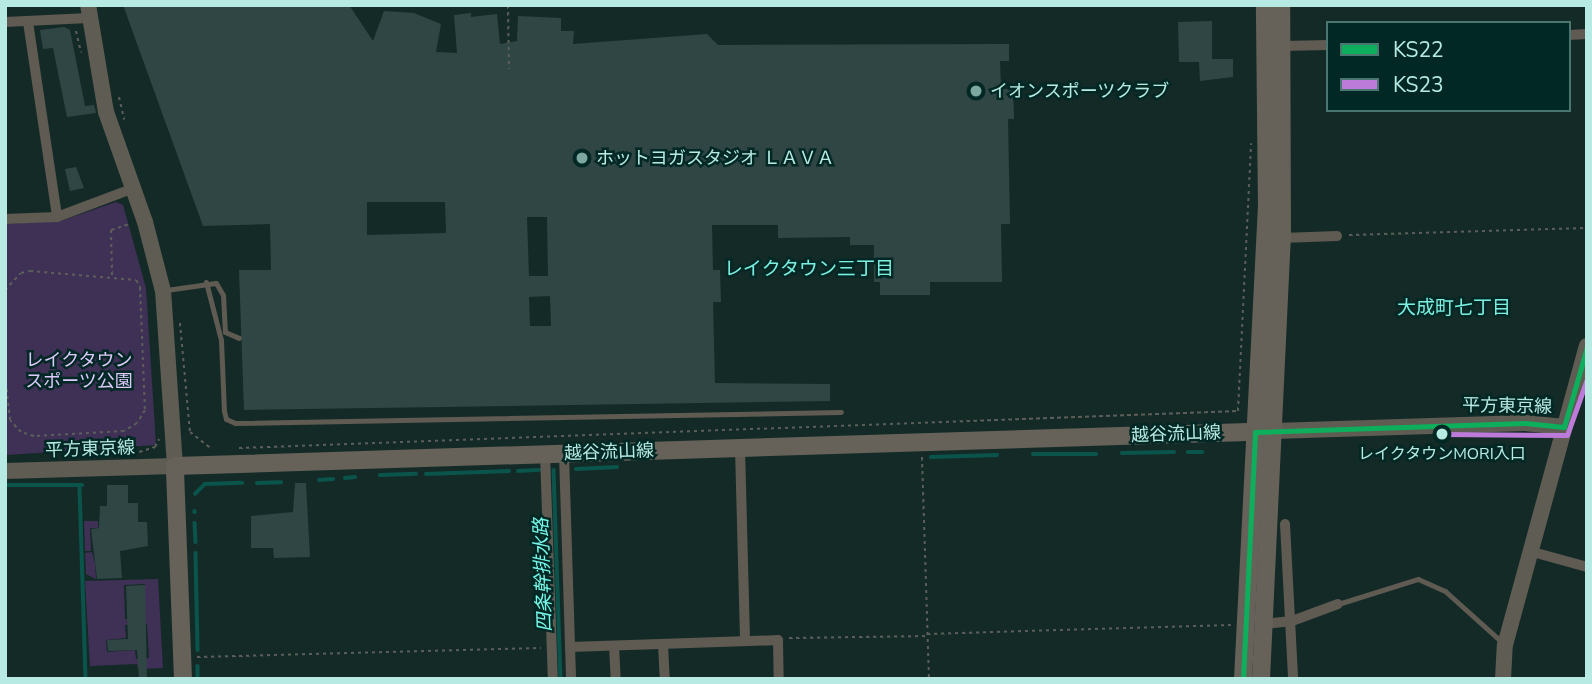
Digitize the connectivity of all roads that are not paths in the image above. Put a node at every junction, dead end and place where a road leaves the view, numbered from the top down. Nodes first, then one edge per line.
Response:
1 (1265, 5) edge
2 (1281, 5) edge
3 (83, 14) edge
4 (5, 22) edge
5 (29, 22) junction
6 (1326, 45) edge
7 (1282, 46) junction
8 (134, 188) junction
9 (57, 217) junction
10 (5, 219) edge
11 (1337, 236) road end
12 (1282, 238) junction
13 (206, 282) junction
14 (163, 291) junction
15 (239, 338) dead end
16 (1587, 346) edge
17 (841, 412) dead end
18 (1564, 427) junction
19 (1274, 431) junction
20 (1255, 432) junction
21 (740, 448) junction
22 (545, 454) junction
23 (564, 454) junction
24 (175, 466) junction
25 (5, 471) edge
26 (1285, 524) dead end
27 (1529, 551) junction
28 (1587, 567) edge
29 (1338, 604) joint
30 (1292, 621) junction
31 (1255, 624) junction
32 (745, 640) junction
33 (663, 645) junction
34 (614, 646) junction
35 (1505, 646) junction
36 (570, 647) junction
37 (183, 679) edge
38 (553, 679) edge
39 (571, 679) edge
40 (616, 679) edge
41 (665, 679) edge
42 (779, 679) edge
43 (1243, 679) edge
44 (1261, 679) edge
45 (1293, 679) edge
46 (1503, 679) edge

1 - 20 main road
2 - 7 main road
3 - 5 street
3 - 8 main road
4 - 5 street
5 - 9 street
6 - 7 street
7 - 12 main road
8 - 9 street
8 - 14 main road
9 - 10 street
11 - 12 street
12 - 19 main road
13 - 14 lane
13 - 15 lane
13 - 17 lane
14 - 24 main road
16 - 18 main road
18 - 19 main road, 平方東京線
18 - 27 main road, 平方東京線
19 - 20 main road, 越谷流山線
19 - 31 main road
20 - 21 main road, 越谷流山線
20 - 31 main road
21 - 23 main road, 越谷流山線
21 - 32 street
22 - 23 main road, 越谷流山線
22 - 24 main road, 越谷流山線
22 - 38 street
23 - 36 street
24 - 25 main road, 平方東京線
24 - 37 main road
26 - 30 street
27 - 28 street
27 - 35 main road, 平方東京線
29 - 30 street
29 - 35 lane
30 - 31 street
30 - 45 street
31 - 43 main road
31 - 44 main road
32 - 33 street
32 - 42 street
33 - 34 street
33 - 41 street
34 - 36 street
34 - 40 street
35 - 46 main road, 平方東京線
36 - 39 street

